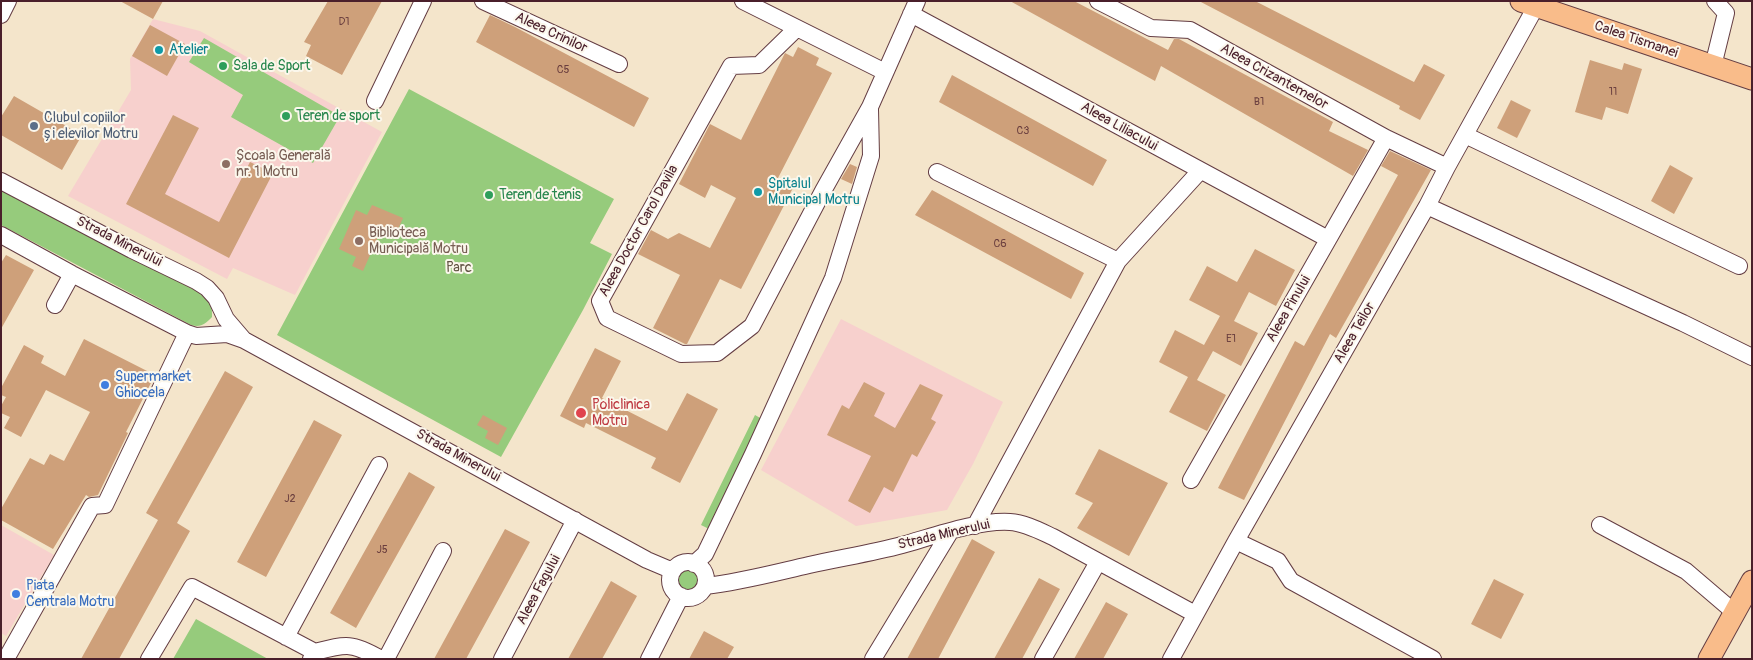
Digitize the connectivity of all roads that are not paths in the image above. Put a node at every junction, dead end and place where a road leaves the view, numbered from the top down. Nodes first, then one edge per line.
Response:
1 (8, 1) edge
2 (423, 1) edge
3 (483, 1) edge
4 (744, 1) edge
5 (1098, 1) edge
6 (1715, 1) edge
7 (1532, 3) edge
8 (914, 8) edge
9 (1, 15) edge
10 (797, 28) junction
11 (619, 64) dead end
12 (1712, 66) junction
13 (885, 72) junction
14 (1752, 80) edge
15 (376, 101) dead end
16 (870, 107) junction
17 (1465, 135) junction
18 (1386, 138) junction
19 (1447, 167) junction
20 (1200, 171) junction
21 (937, 172) dead end
22 (1, 181) edge
23 (1427, 206) junction
24 (1, 235) edge
25 (1328, 240) junction
26 (1118, 261) junction
27 (1739, 266) dead end
28 (72, 274) junction
29 (55, 304) dead end
30 (187, 333) junction
31 (244, 340) junction
32 (1752, 357) edge
33 (379, 465) dead end
34 (1191, 480) dead end
35 (575, 520) junction
36 (1600, 525) dead end
37 (975, 526) junction
38 (950, 532) junction
39 (1236, 541) junction
40 (443, 551) dead end
41 (1098, 562) junction
42 (694, 564) junction
43 (673, 572) junction
44 (1752, 581) edge
45 (705, 586) junction
46 (681, 596) junction
47 (1734, 612) junction
48 (1195, 614) junction
49 (286, 637) junction
50 (1, 656) edge
51 (313, 656) edge
52 (1711, 658) edge
53 (6, 659) edge
54 (149, 659) edge
55 (381, 659) edge
56 (386, 659) edge
57 (502, 659) edge
58 (648, 659) edge
59 (873, 659) edge
60 (1043, 659) edge
61 (1171, 659) edge
62 (1433, 659) edge

1 - 9 street
2 - 15 street
3 - 11 street, Aleea Crinilor
4 - 10 street
5 - 18 street, Aleea Crizantemelor
6 - 12 street
7 - 12 main road, Calea Tismanei
7 - 17 street, Aleea Teilor
8 - 13 street, Aleea Doctor Carol Davila
8 - 20 street, Aleea Liliacului
10 - 13 street
10 - 16 street, Aleea Doctor Carol Davila
12 - 14 main road, Calea Tismanei
13 - 16 street, Aleea Doctor Carol Davila
16 - 42 street, Aleea Doctor Carol Davila
17 - 19 street, Aleea Teilor
17 - 27 street
18 - 19 street, Aleea Crizantemelor
18 - 25 street, Aleea Pinului
19 - 23 street, Aleea Teilor
20 - 25 street, Aleea Liliacului
20 - 26 street
21 - 26 street
22 - 31 street, Strada Minerului
23 - 32 street
23 - 39 street, Aleea Teilor
24 - 28 street, Strada Minerului
25 - 34 street, Aleea Pinului
26 - 37 street
28 - 29 street
28 - 30 street, Strada Minerului
30 - 31 street, Strada Minerului
30 - 53 street
31 - 35 street, Strada Minerului
33 - 49 street
35 - 43 street, Strada Minerului
35 - 57 street, Aleea Fagului
36 - 47 street
37 - 38 street, Strada Minerului
37 - 41 street, Strada Minerului
38 - 45 street, Strada Minerului
38 - 59 street
39 - 48 street, Aleea Teilor
39 - 62 street
40 - 56 street
41 - 48 street, Strada Minerului
41 - 60 street
42 - 43 street
42 - 45 street
43 - 46 street
44 - 47 main road
45 - 46 street
46 - 58 street
47 - 52 main road
48 - 61 street, Aleea Teilor
49 - 51 street
49 - 54 street
50 - 53 street
51 - 55 street

